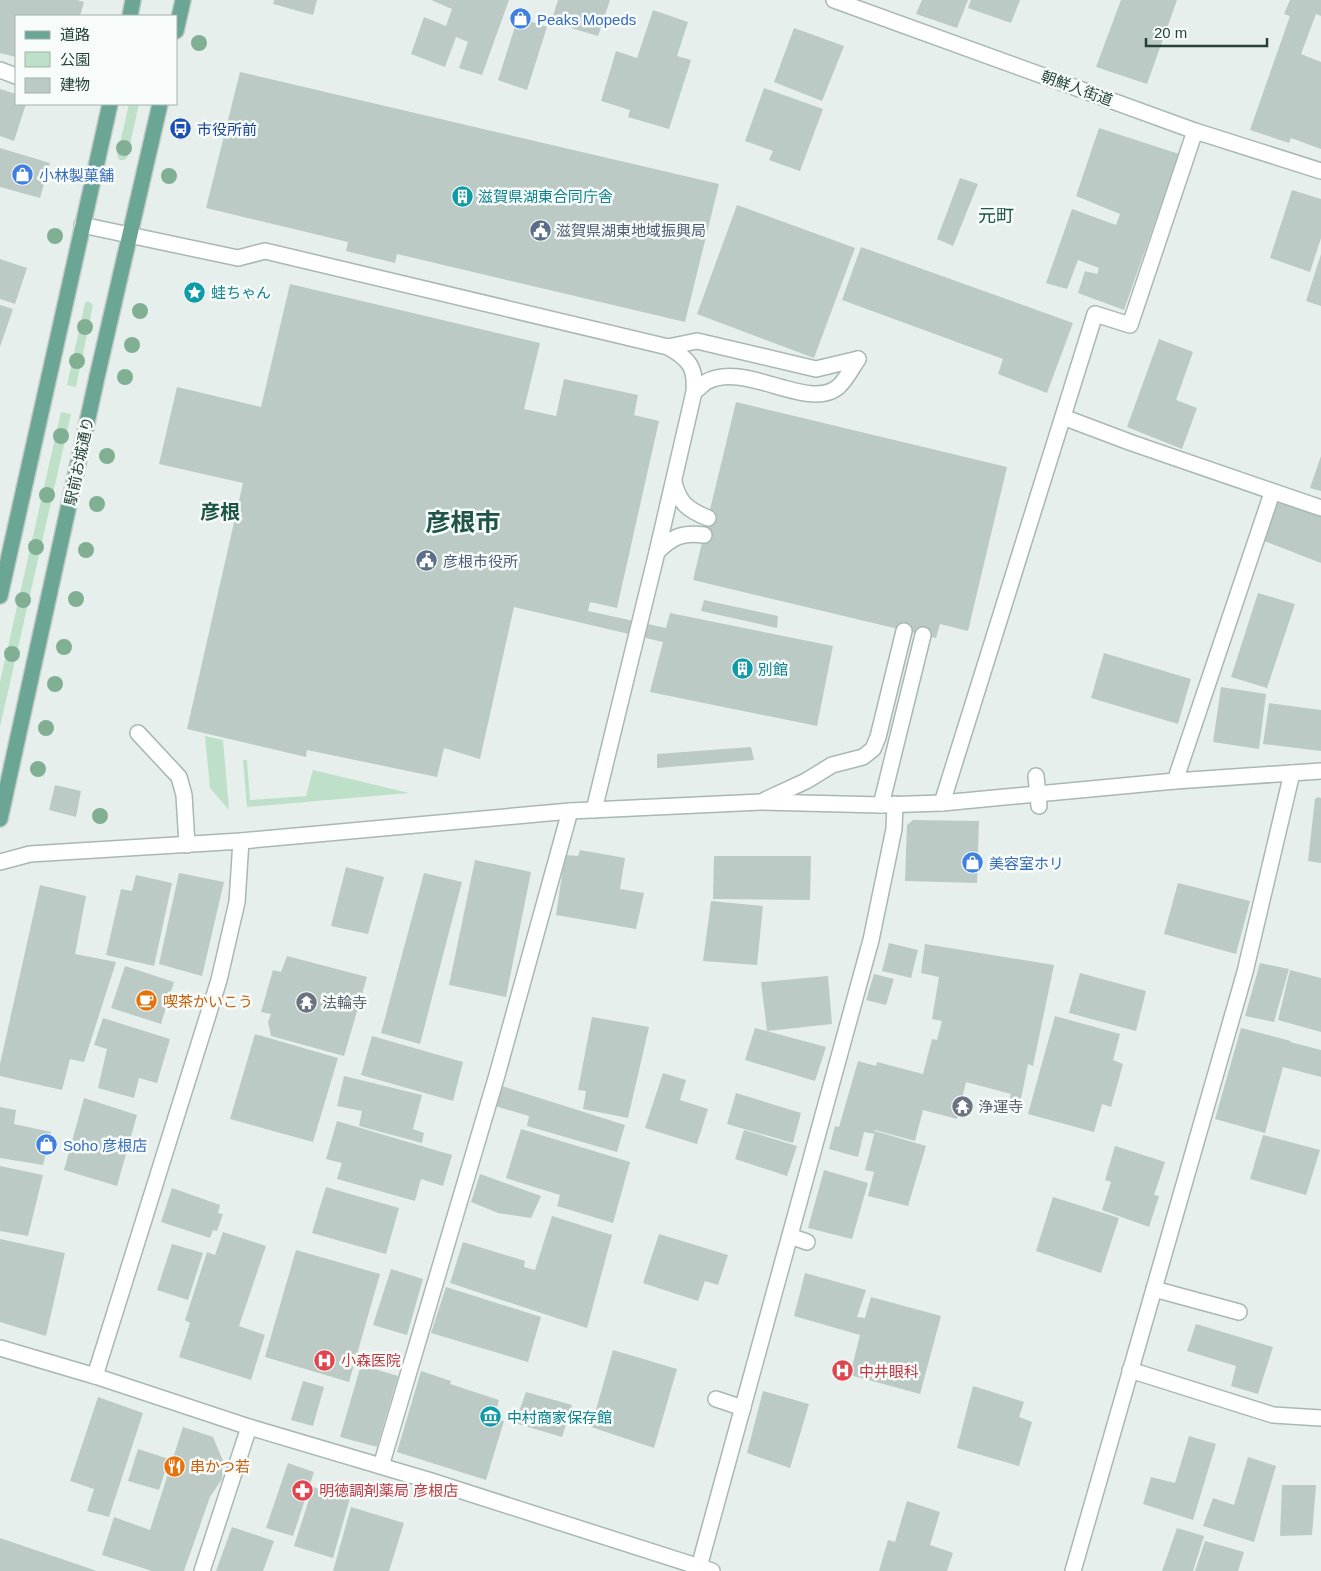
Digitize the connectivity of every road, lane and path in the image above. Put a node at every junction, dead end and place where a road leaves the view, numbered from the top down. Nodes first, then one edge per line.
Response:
1 (133, 0) edge
2 (183, 0) edge
3 (834, 0) edge
4 (130, 15) edge
5 (178, 22) edge
6 (0, 70) edge
7 (15, 76) edge
8 (108, 105) edge
9 (160, 105) edge
10 (1195, 130) junction
11 (1321, 171) edge
12 (82, 225) junction
13 (130, 235) junction
14 (668, 347) junction
15 (694, 392) junction
16 (1063, 417) junction
17 (674, 482) junction
18 (1272, 492) junction
19 (1321, 508) edge
20 (708, 518) dead end
21 (704, 535) dead end
22 (658, 552) junction
23 (0, 596) edge
24 (904, 631) dead end
25 (923, 635) dead end
26 (138, 733) dead end
27 (1321, 771) edge
28 (1292, 773) junction
29 (1036, 776) dead end
30 (1175, 781) junction
31 (1038, 800) junction
32 (761, 802) junction
33 (942, 803) junction
34 (888, 805) junction
35 (594, 810) junction
36 (570, 811) junction
37 (0, 819) edge
38 (241, 841) junction
39 (187, 845) junction
40 (0, 862) edge
41 (789, 1228) junction
42 (807, 1242) dead end
43 (1154, 1289) junction
44 (1239, 1312) dead end
45 (0, 1348) edge
46 (1130, 1370) junction
47 (95, 1376) junction
48 (716, 1399) dead end
49 (743, 1408) junction
50 (1321, 1418) edge
51 (249, 1427) junction
52 (381, 1466) junction
53 (706, 1569) edge
54 (202, 1571) edge
55 (1073, 1571) edge

1 - 4 main road
2 - 5 main road
3 - 10 street, 朝鮮人街道
6 - 7 street
8 - 12 main road
9 - 13 main road, 駅前お城通り
10 - 11 street, 朝鮮人街道
10 - 16 street
12 - 13 street
12 - 23 main road
13 - 14 street
13 - 37 main road, 駅前お城通り
14 - 15 street
14 - 15 street
15 - 17 street
16 - 18 street
16 - 33 street
17 - 20 street
17 - 22 street
18 - 19 street
18 - 30 street
21 - 22 street
22 - 35 street
24 - 32 street
25 - 34 street
26 - 39 street
27 - 28 street
28 - 30 street
28 - 43 street
29 - 31 street
30 - 31 street
31 - 33 street
32 - 34 street
32 - 35 street
33 - 34 street
34 - 41 street
35 - 36 street
36 - 38 street
36 - 52 street
38 - 39 street
38 - 47 street
39 - 40 street
41 - 42 street
41 - 49 street
43 - 44 street
43 - 46 street
45 - 47 street
46 - 50 street
46 - 55 street
47 - 51 street
48 - 49 street
49 - 53 street
51 - 52 street
51 - 54 street
52 - 53 street

